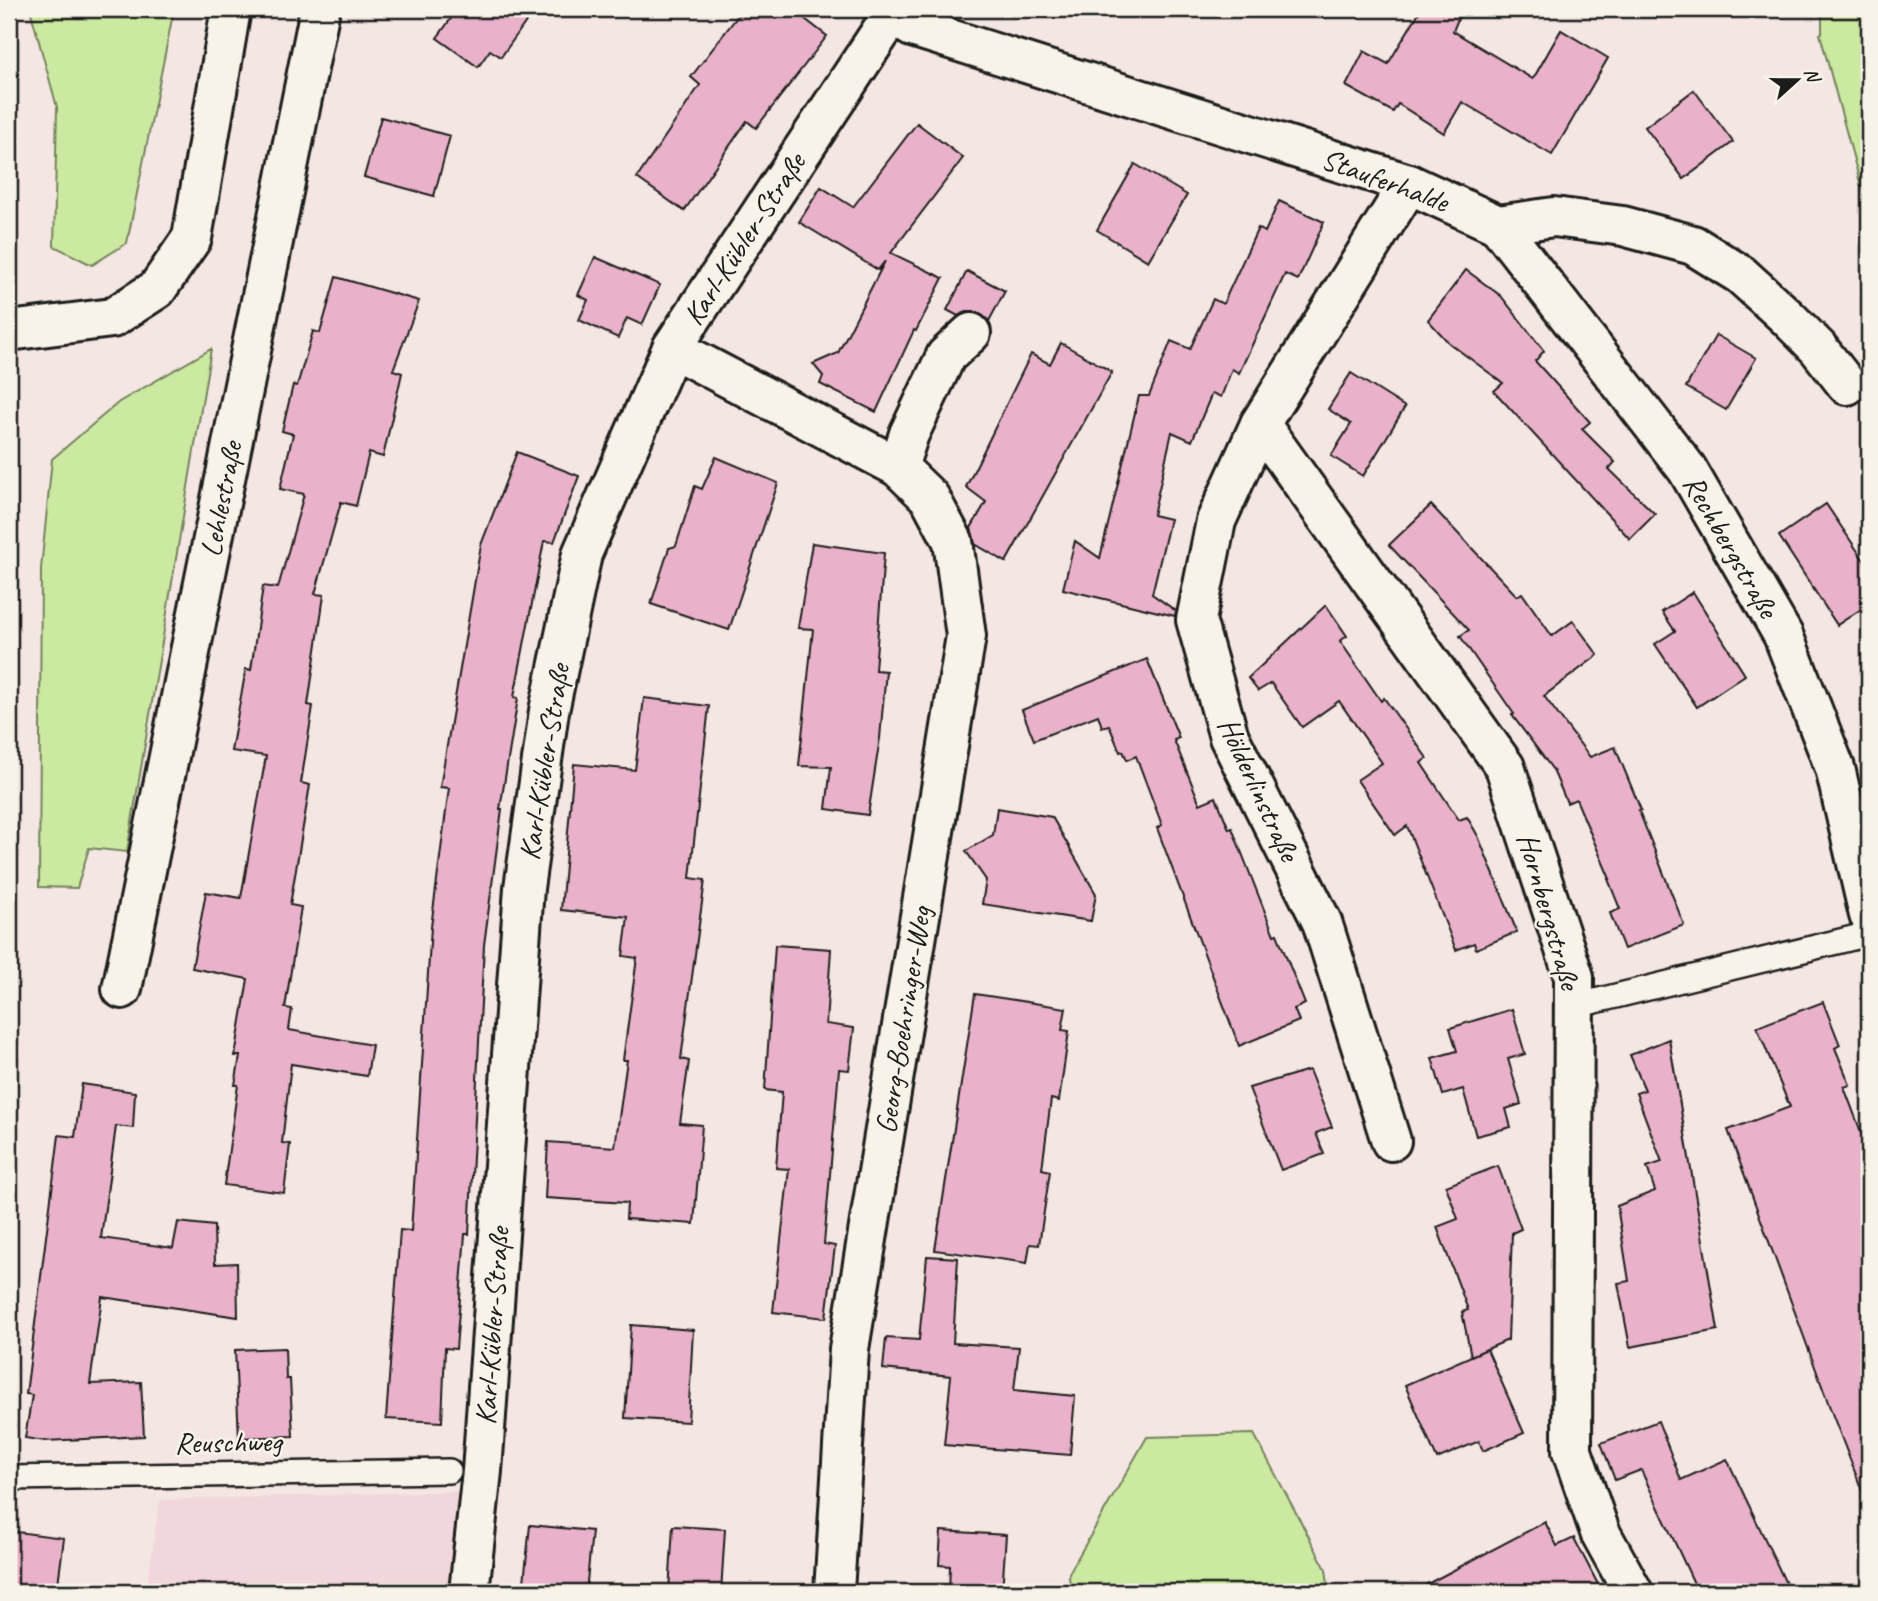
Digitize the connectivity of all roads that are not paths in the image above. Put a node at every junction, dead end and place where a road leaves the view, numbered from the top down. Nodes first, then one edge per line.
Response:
1 (231, 9) edge
2 (320, 9) edge
3 (904, 15) edge
4 (1409, 184) junction
5 (1498, 225) junction
6 (9, 331) edge
7 (971, 333) dead end
8 (672, 348) junction
9 (1847, 386) dead end
10 (1260, 424) junction
11 (898, 467) junction
12 (1869, 915) edge
13 (1869, 934) edge
14 (122, 989) dead end
15 (1576, 1006) junction
16 (1391, 1141) dead end
17 (449, 1471) dead end
18 (9, 1478) edge
19 (469, 1592) edge
20 (834, 1592) edge
21 (1633, 1592) edge

1 - 6 street
2 - 14 street, Lehlestraße
3 - 4 street, Stauferhalde
3 - 8 street, Karl-Kübler-Straße
4 - 5 street, Stauferhalde
4 - 10 street, Hölderlinstraße
5 - 9 street
5 - 12 street, Rechbergstraße
7 - 11 street
8 - 11 street, Georg-Boehringer-Weg
8 - 19 street, Karl-Kübler-Straße
10 - 15 street, Hornbergstraße
10 - 16 street, Hölderlinstraße
11 - 20 street, Georg-Boehringer-Weg
13 - 15 lane
15 - 21 street, Hornbergstraße
17 - 18 lane, Reuschweg

